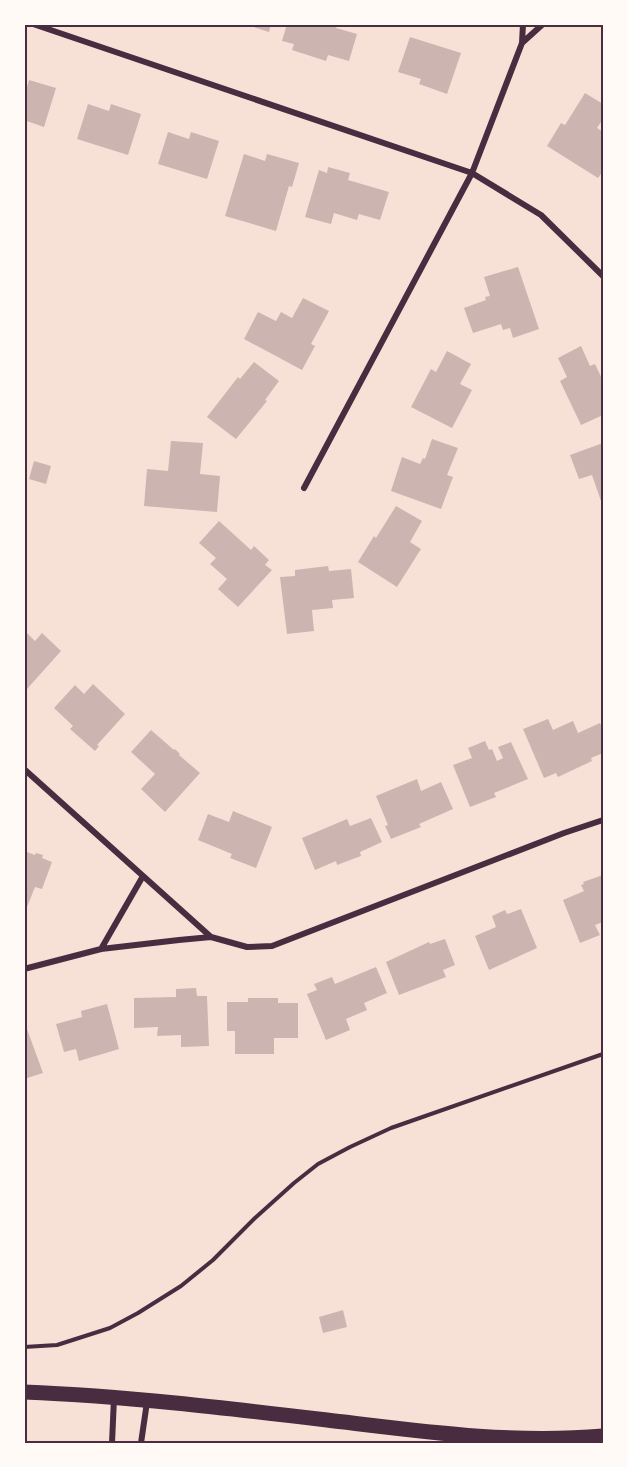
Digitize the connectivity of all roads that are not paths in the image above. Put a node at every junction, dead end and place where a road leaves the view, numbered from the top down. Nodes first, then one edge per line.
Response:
1 (33, 24) edge
2 (523, 24) edge
3 (543, 24) edge
4 (522, 43) junction
5 (472, 173) junction
6 (603, 276) edge
7 (304, 488) dead end
8 (24, 769) edge
9 (603, 820) edge
10 (143, 876) junction
11 (211, 937) junction
12 (101, 949) junction
13 (24, 969) edge
14 (24, 1392) edge
15 (114, 1398) junction
16 (148, 1400) junction
17 (603, 1436) edge
18 (112, 1443) edge
19 (141, 1443) edge

1 - 5 street
2 - 4 street
3 - 4 street
4 - 5 street
5 - 6 street
5 - 7 street
8 - 10 street
9 - 11 street
10 - 11 street
10 - 12 street
11 - 12 street
12 - 13 street
14 - 15 main road
15 - 16 main road
15 - 18 street
16 - 17 main road
16 - 19 street

